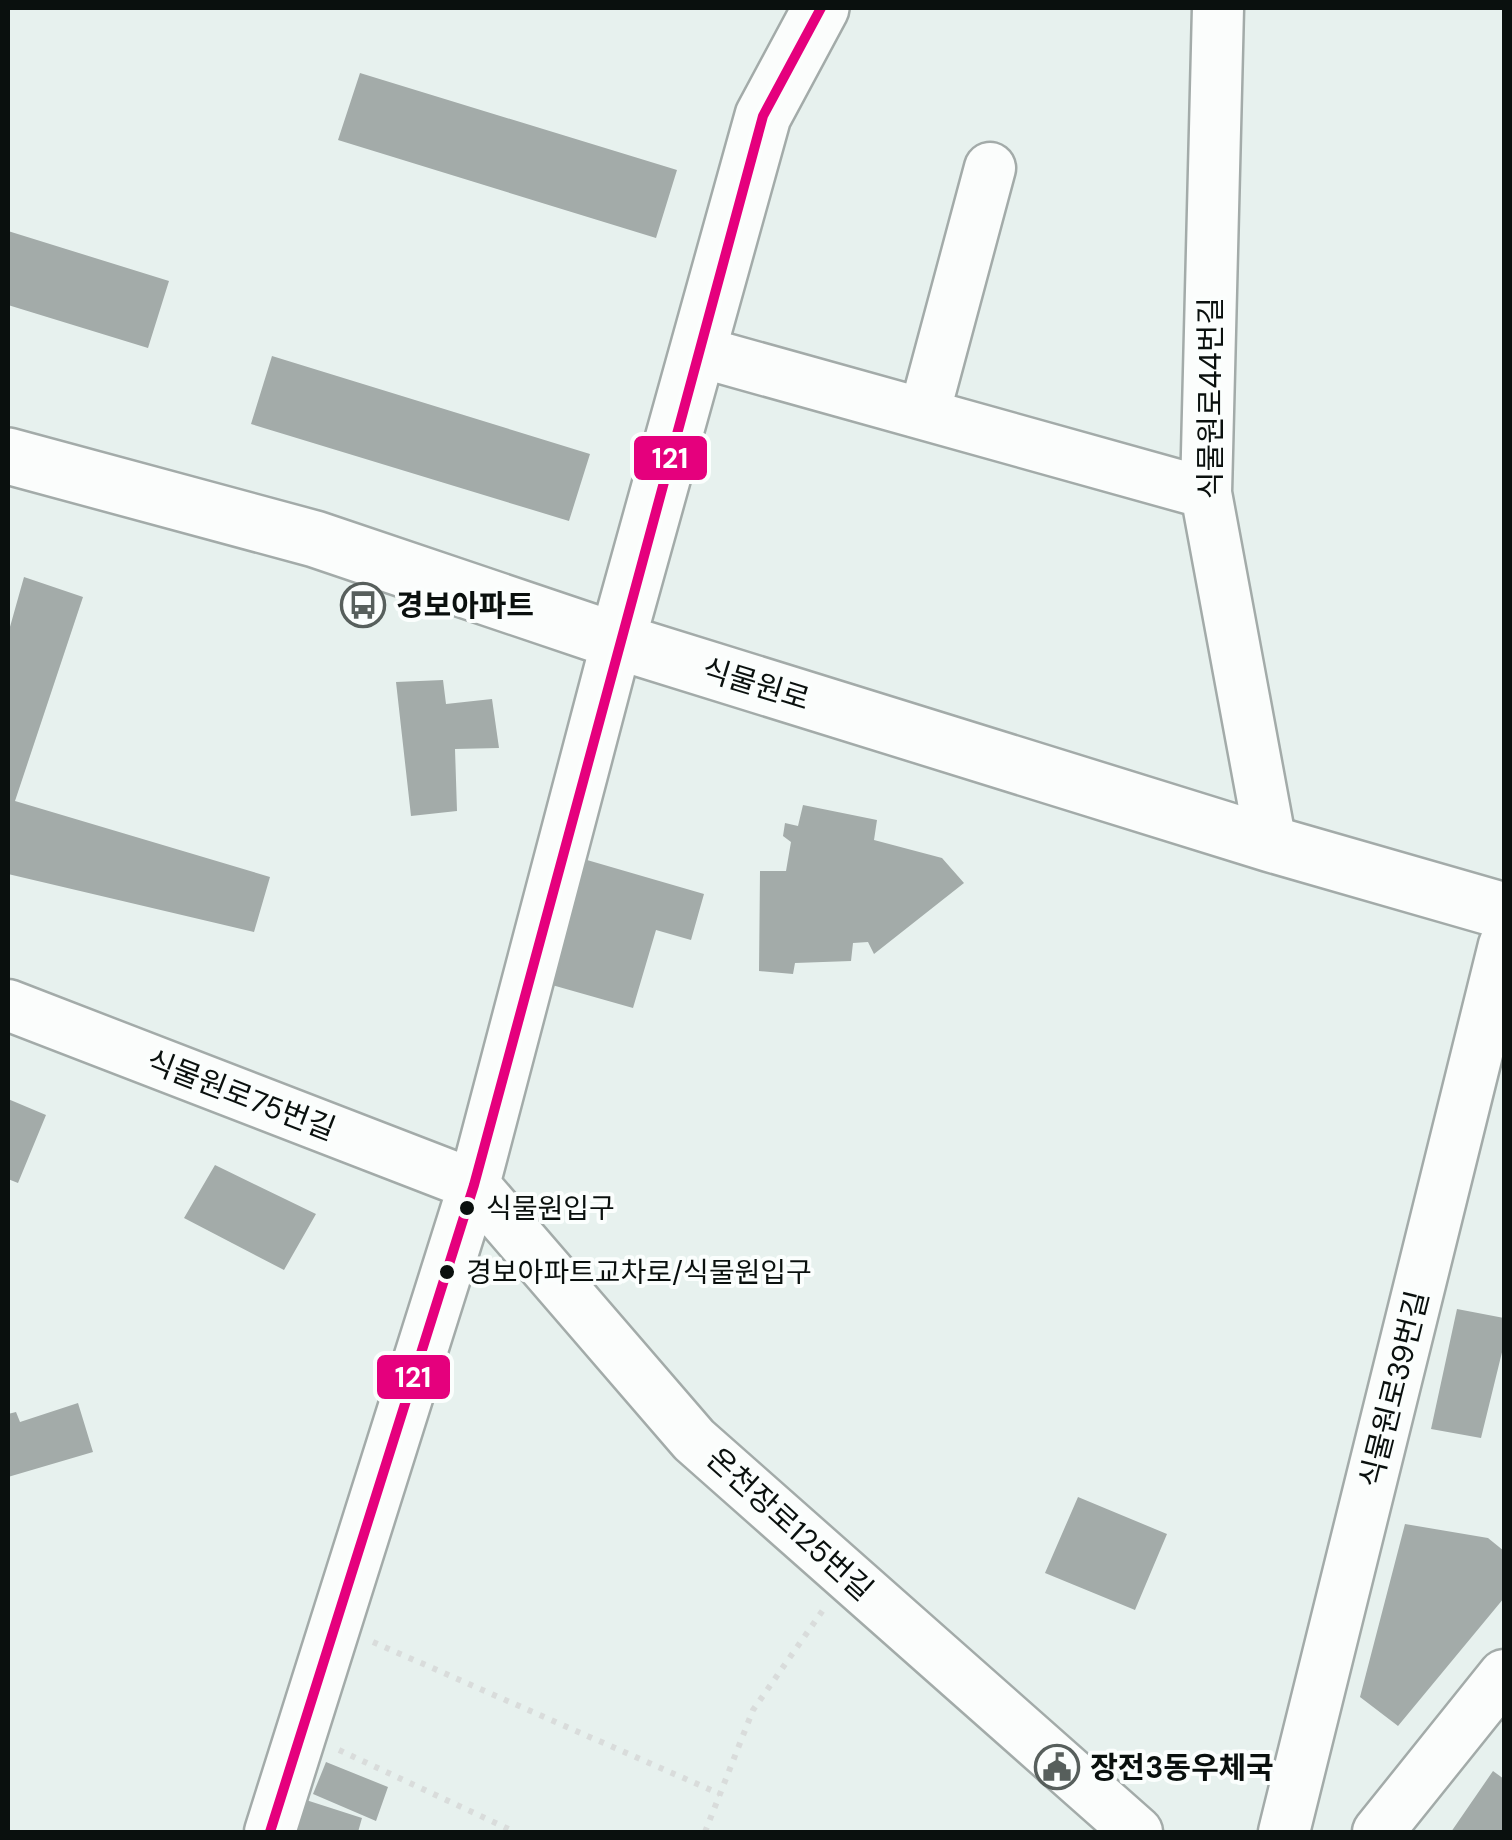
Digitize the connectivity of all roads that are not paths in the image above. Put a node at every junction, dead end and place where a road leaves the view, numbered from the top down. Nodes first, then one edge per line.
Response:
1 (821, 8) edge
2 (1218, 8) edge
3 (990, 168) dead end
4 (698, 351) junction
5 (924, 414) junction
6 (8, 456) edge
7 (1206, 493) junction
8 (617, 641) junction
9 (1271, 844) junction
10 (1504, 911) edge
11 (1504, 945) edge
12 (8, 1005) edge
13 (474, 1185) junction
14 (1504, 1676) edge
15 (270, 1832) edge
16 (1137, 1832) edge
17 (1284, 1832) edge
18 (1378, 1832) edge

1 - 4 main road
2 - 7 street, 식물원로44번길
3 - 5 street
4 - 5 street
4 - 8 main road
5 - 7 street
6 - 8 main road, 식물원로
7 - 9 street, 식물원로44번길
8 - 9 main road, 식물원로
8 - 13 street
9 - 10 main road, 식물원로
11 - 17 street, 식물원로39번길
12 - 13 street, 식물원로75번길
13 - 15 street
13 - 16 street, 온천장로125번길
14 - 18 street

